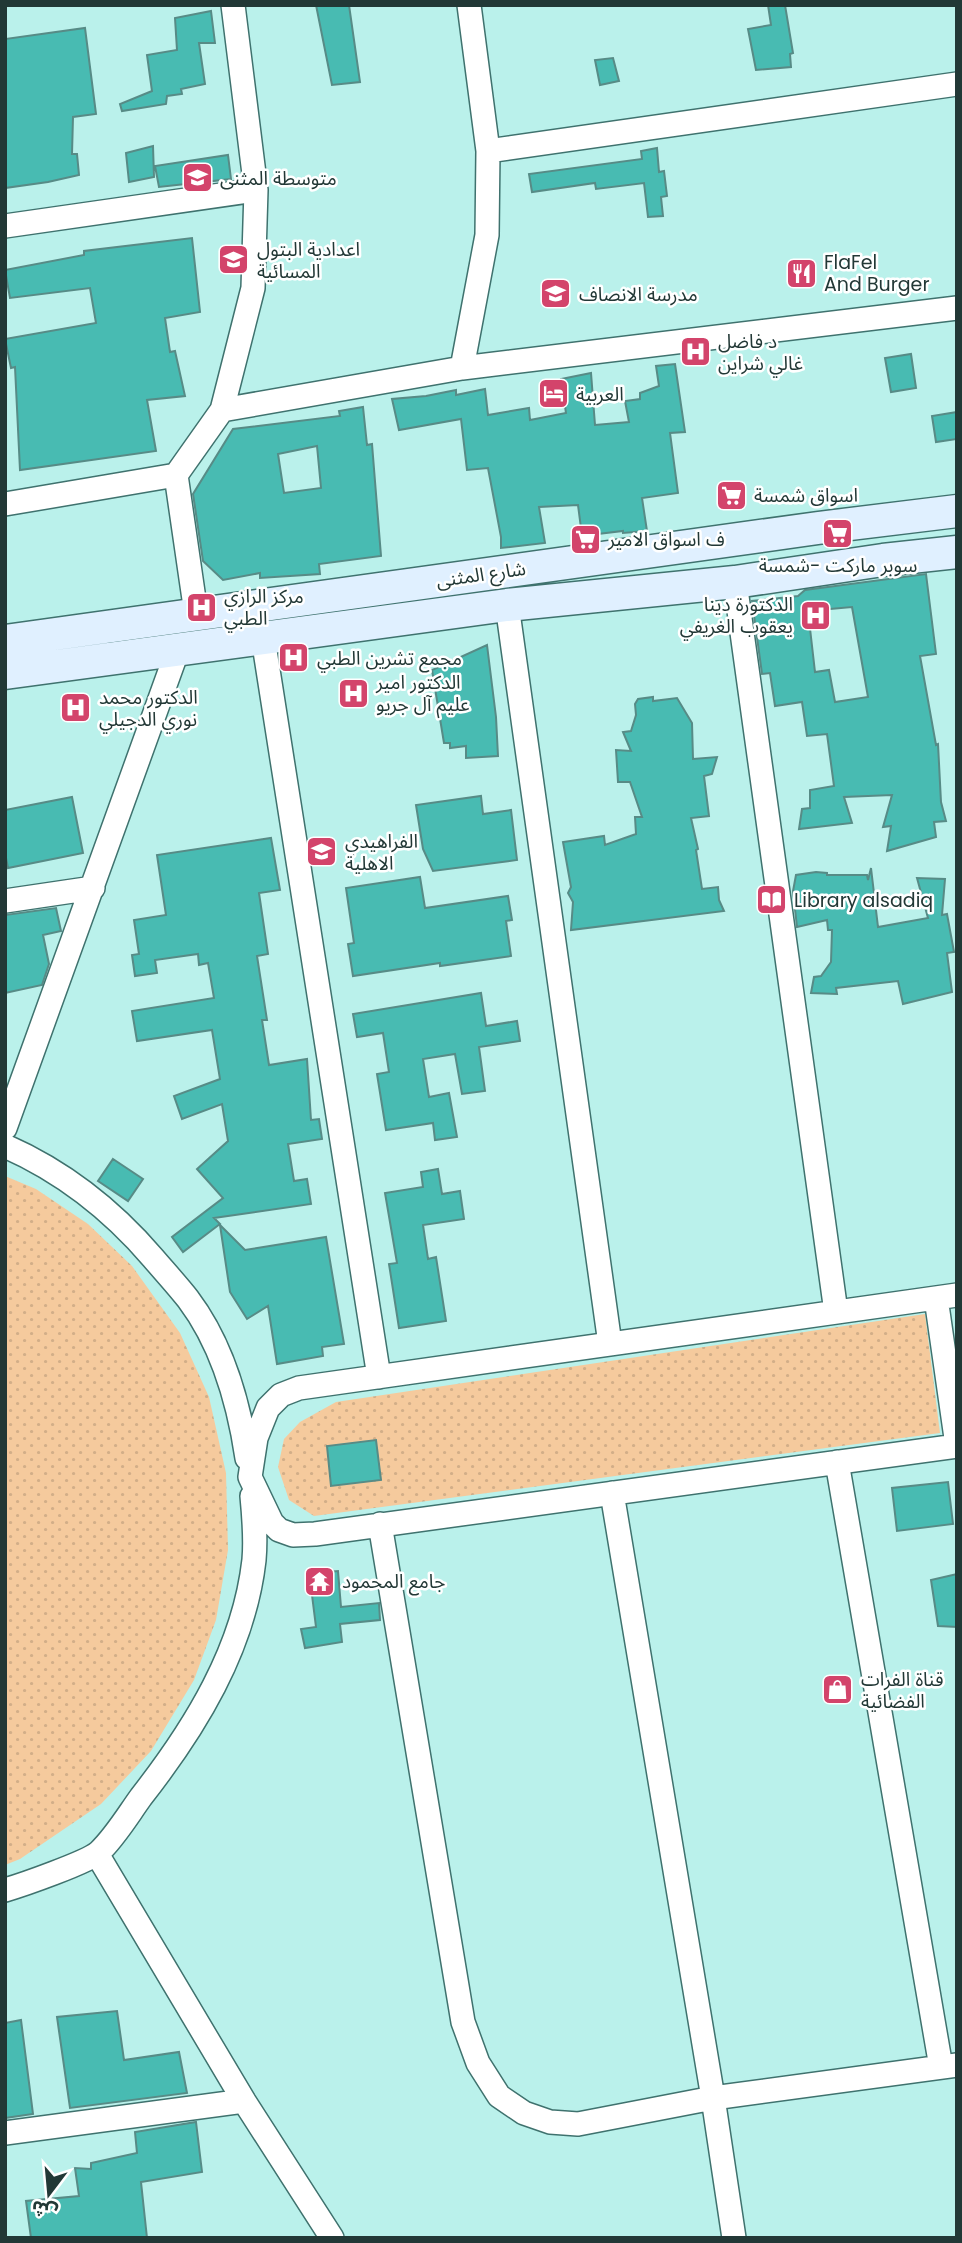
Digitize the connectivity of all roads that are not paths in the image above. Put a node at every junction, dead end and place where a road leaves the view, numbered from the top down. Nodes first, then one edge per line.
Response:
1 (233, 5) edge
2 (469, 5) edge
3 (957, 84) edge
4 (488, 150) junction
5 (256, 190) junction
6 (5, 226) edge
7 (957, 308) edge
8 (462, 368) junction
9 (222, 410) junction
10 (176, 475) junction
11 (5, 504) edge
12 (957, 511) edge
13 (872, 521) junction
14 (818, 528) junction
15 (957, 552) edge
16 (883, 560) junction
17 (824, 568) junction
18 (735, 582) junction
19 (507, 605) junction
20 (196, 613) junction
21 (97, 627) junction
22 (50, 634) junction
23 (263, 638) junction
24 (5, 640) edge
25 (178, 649) junction
26 (104, 659) junction
27 (58, 665) junction
28 (5, 673) edge
29 (93, 888) junction
30 (5, 901) edge
31 (5, 1128) edge
32 (5, 1146) edge
33 (946, 1297) edge
34 (836, 1312) junction
35 (610, 1344) junction
36 (379, 1377) junction
37 (957, 1446) edge
38 (837, 1462) junction
39 (250, 1477) junction
40 (612, 1493) junction
41 (380, 1524) junction
42 (97, 1854) junction
43 (5, 1890) edge
44 (949, 2066) edge
45 (713, 2098) junction
46 (244, 2101) junction
47 (5, 2133) edge
48 (332, 2238) edge
49 (734, 2238) edge

1 - 5 street
2 - 4 street
3 - 4 street
4 - 8 street
5 - 6 street
5 - 9 street
7 - 8 street
8 - 9 street
9 - 10 street
10 - 11 street
10 - 20 street
12 - 13 main road, شارع المثنى
13 - 14 main road, شارع المثنى
13 - 16 main road
14 - 17 main road
14 - 20 main road, شارع المثنى
15 - 16 main road, شارع المثنى
16 - 17 main road, شارع المثنى
17 - 18 main road, شارع المثنى
18 - 19 main road, شارع المثنى
18 - 34 street
19 - 23 main road, شارع المثنى
19 - 35 street
20 - 21 main road, شارع المثنى
21 - 22 main road, شارع المثنى
21 - 26 main road
22 - 24 main road, شارع المثنى
22 - 27 main road
23 - 25 main road, شارع المثنى
23 - 36 street
25 - 26 main road, شارع المثنى
25 - 29 street
26 - 27 main road, شارع المثنى
27 - 28 main road, شارع المثنى
29 - 30 street
29 - 31 street
32 - 39 street
33 - 34 street
33 - 37 street
34 - 35 street
35 - 36 street
36 - 39 street
37 - 38 street
38 - 40 street
38 - 44 street
39 - 41 street
39 - 42 street
40 - 41 street
40 - 45 street
41 - 45 street
42 - 43 street
42 - 46 street
44 - 45 street
45 - 49 street
46 - 47 street
46 - 48 street

